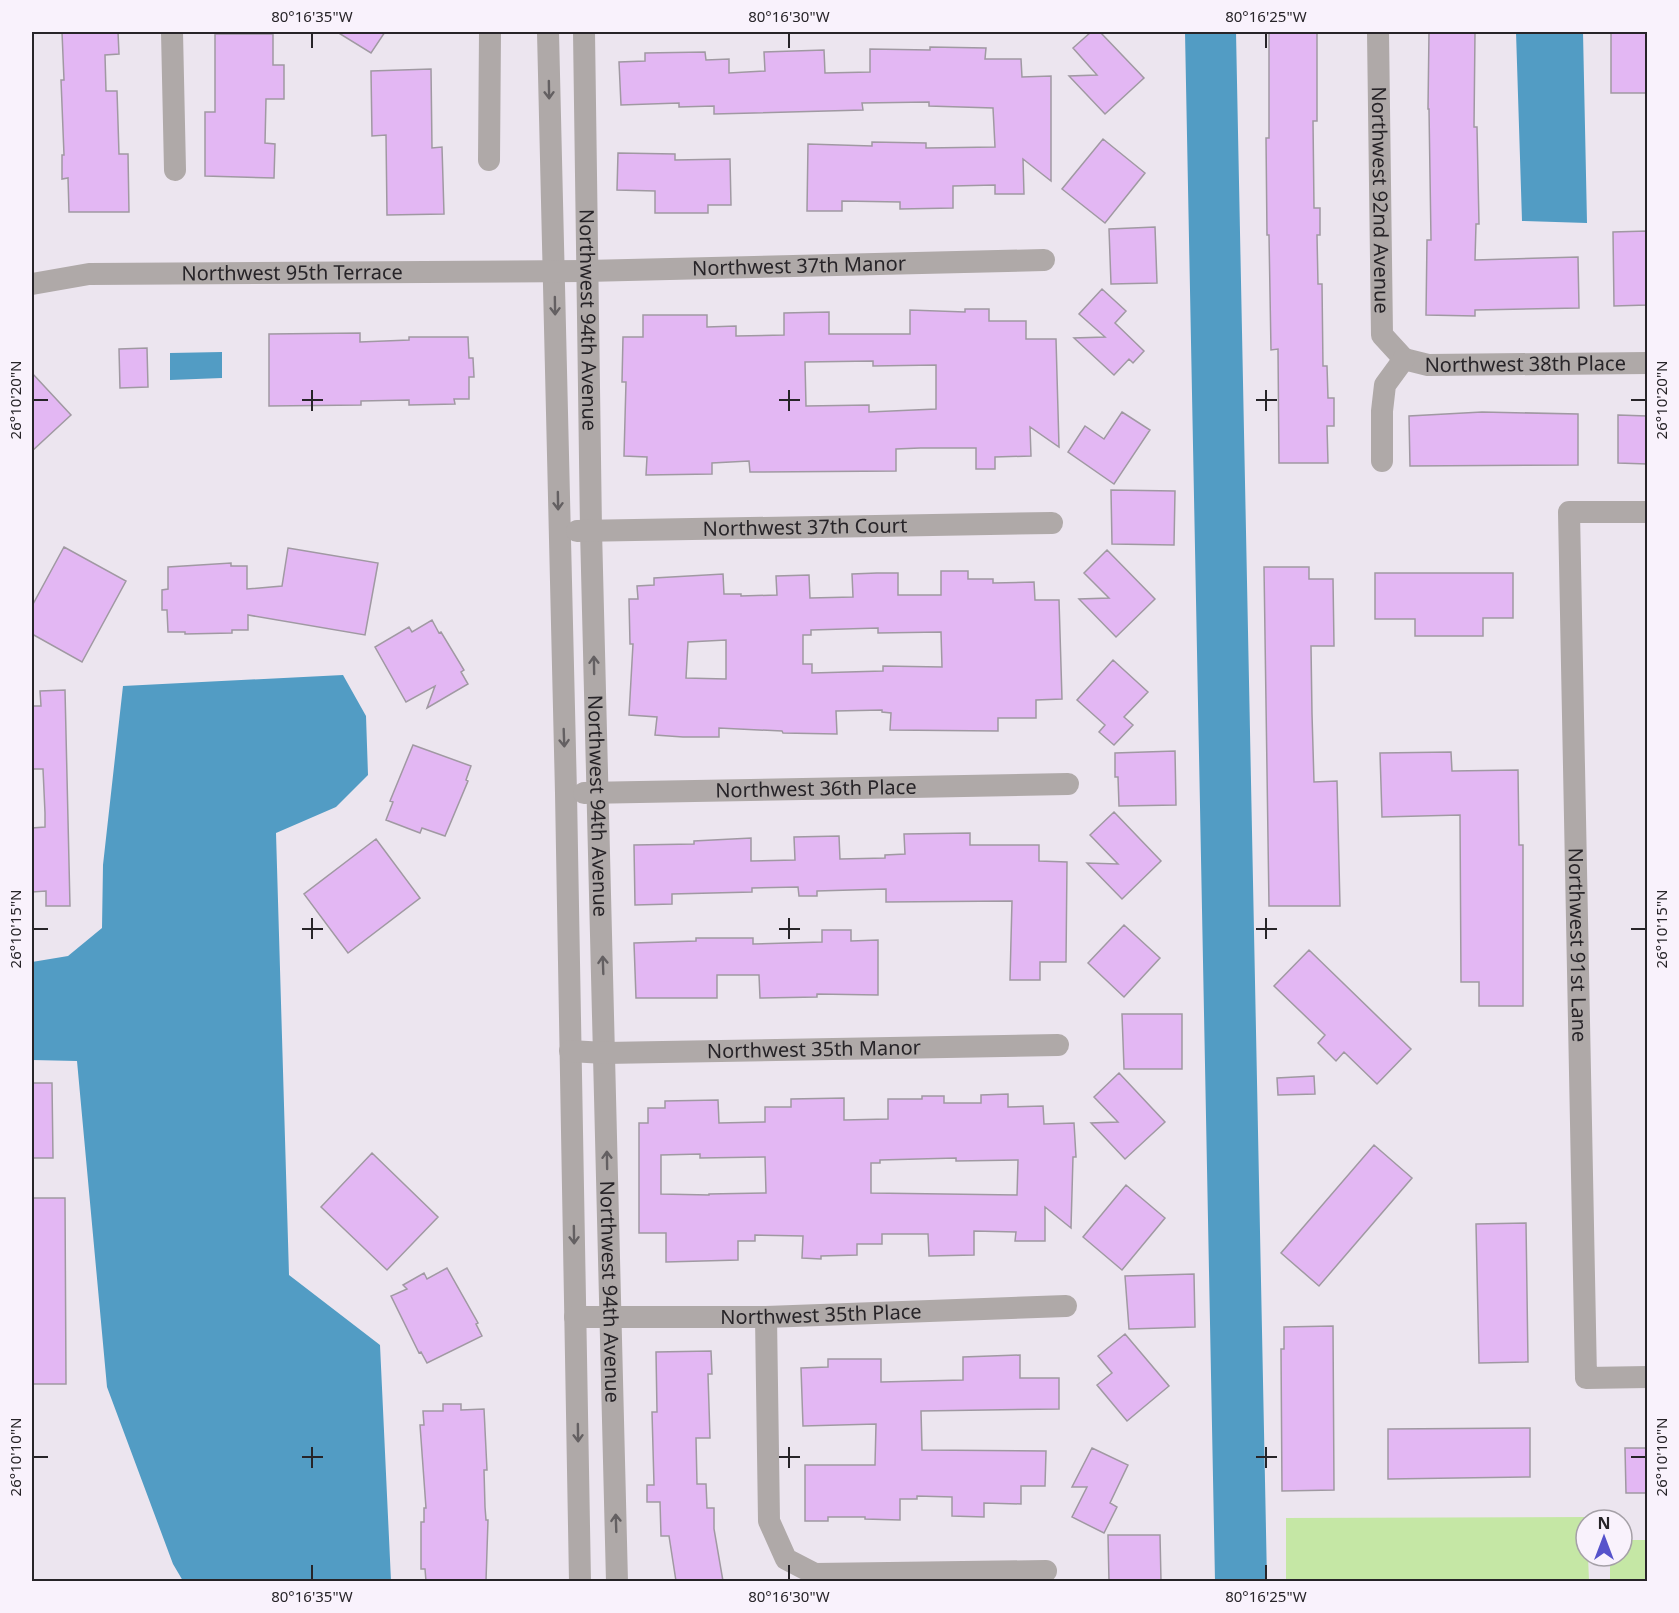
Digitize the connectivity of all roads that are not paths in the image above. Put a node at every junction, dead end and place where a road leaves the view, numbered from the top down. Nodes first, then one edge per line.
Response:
1 (172, 32) edge
2 (490, 32) edge
3 (548, 32) edge
4 (584, 32) edge
5 (1378, 32) edge
6 (489, 160) dead end
7 (175, 170) dead end
8 (1044, 261) dead end
9 (554, 270) junction
10 (586, 271) junction
11 (32, 284) edge
12 (1404, 359) junction
13 (1647, 363) edge
14 (1382, 461) dead end
15 (1647, 512) edge
16 (1053, 523) dead end
17 (591, 530) junction
18 (558, 531) junction
19 (1068, 784) dead end
20 (566, 793) junction
21 (598, 793) junction
22 (1058, 1045) dead end
23 (570, 1051) junction
24 (605, 1053) junction
25 (1066, 1306) dead end
26 (575, 1317) junction
27 (610, 1317) junction
28 (766, 1317) junction
29 (1647, 1377) edge
30 (1046, 1571) dead end
31 (580, 1581) edge
32 (617, 1581) edge

1 - 7 street
2 - 6 street
3 -> 9 street, Northwest 94th Avenue
4 - 10 street, Northwest 94th Avenue
5 - 12 street, Northwest 92nd Avenue
8 - 10 street, Northwest 37th Manor
9 - 10 street, Northwest 37th Manor
9 - 11 street, Northwest 95th Terrace
9 -> 18 street, Northwest 94th Avenue
10 - 17 street, Northwest 94th Avenue
12 - 13 street, Northwest 38th Place
12 - 14 street
15 - 29 street, Northwest 91st Lane
16 - 17 street, Northwest 37th Court
17 - 18 street, Northwest 37th Court
21 -> 17 street, Northwest 94th Avenue
18 -> 20 street, Northwest 94th Avenue
19 - 21 street, Northwest 36th Place
20 - 21 street, Northwest 36th Place
20 - 23 street, Northwest 94th Avenue
24 -> 21 street, Northwest 94th Avenue
22 - 24 street, Northwest 35th Manor
23 - 24 street, Northwest 35th Manor
23 -> 26 street, Northwest 94th Avenue
27 -> 24 street, Northwest 94th Avenue
25 - 28 street, Northwest 35th Place
26 - 27 street, Northwest 35th Place
26 -> 31 street, Northwest 94th Avenue
27 - 28 street, Northwest 35th Place
32 -> 27 street, Northwest 94th Avenue
28 - 30 street

